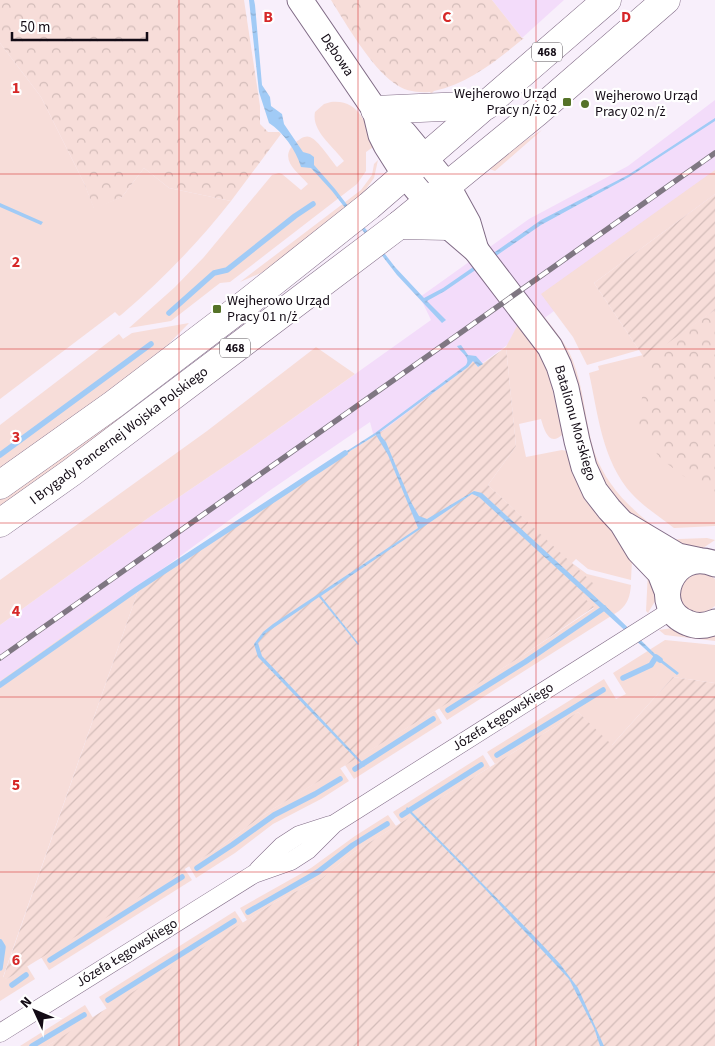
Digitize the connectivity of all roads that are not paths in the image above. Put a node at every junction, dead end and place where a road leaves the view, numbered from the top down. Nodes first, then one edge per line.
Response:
1 (300, 0) edge
2 (607, 0) edge
3 (666, 0) edge
4 (487, 105) junction
5 (375, 110) junction
6 (415, 166) junction
7 (437, 193) junction
8 (398, 225) junction
9 (448, 226) junction
10 (476, 250) junction
11 (0, 485) edge
12 (0, 523) edge
13 (622, 523) junction
14 (706, 562) edge
15 (670, 601) junction
16 (711, 625) edge
17 (0, 1033) edge

1 - 5 main road, Dębowa
2 - 4 main road, 468
3 - 7 main road, I Brygady Pancernej Wojska Polskiego / 468
4 - 5 main road
4 - 6 main road, 468
5 - 6 main road, Dębowa
6 - 7 main road
6 - 11 main road, 468
7 - 8 main road, I Brygady Pancernej Wojska Polskiego / 468
7 - 9 main road, Batalionu Morskiego
7 - 10 main road, Batalionu Morskiego
8 - 9 main road
8 - 12 main road, I Brygady Pancernej Wojska Polskiego / 468
9 - 10 main road, Batalionu Morskiego
10 - 13 main road, Batalionu Morskiego
13 - 14 main road, Batalionu Morskiego
13 - 15 main road, Batalionu Morskiego
14 - 15 main road
15 - 16 main road
15 - 17 street, Józefa Łęgowskiego

